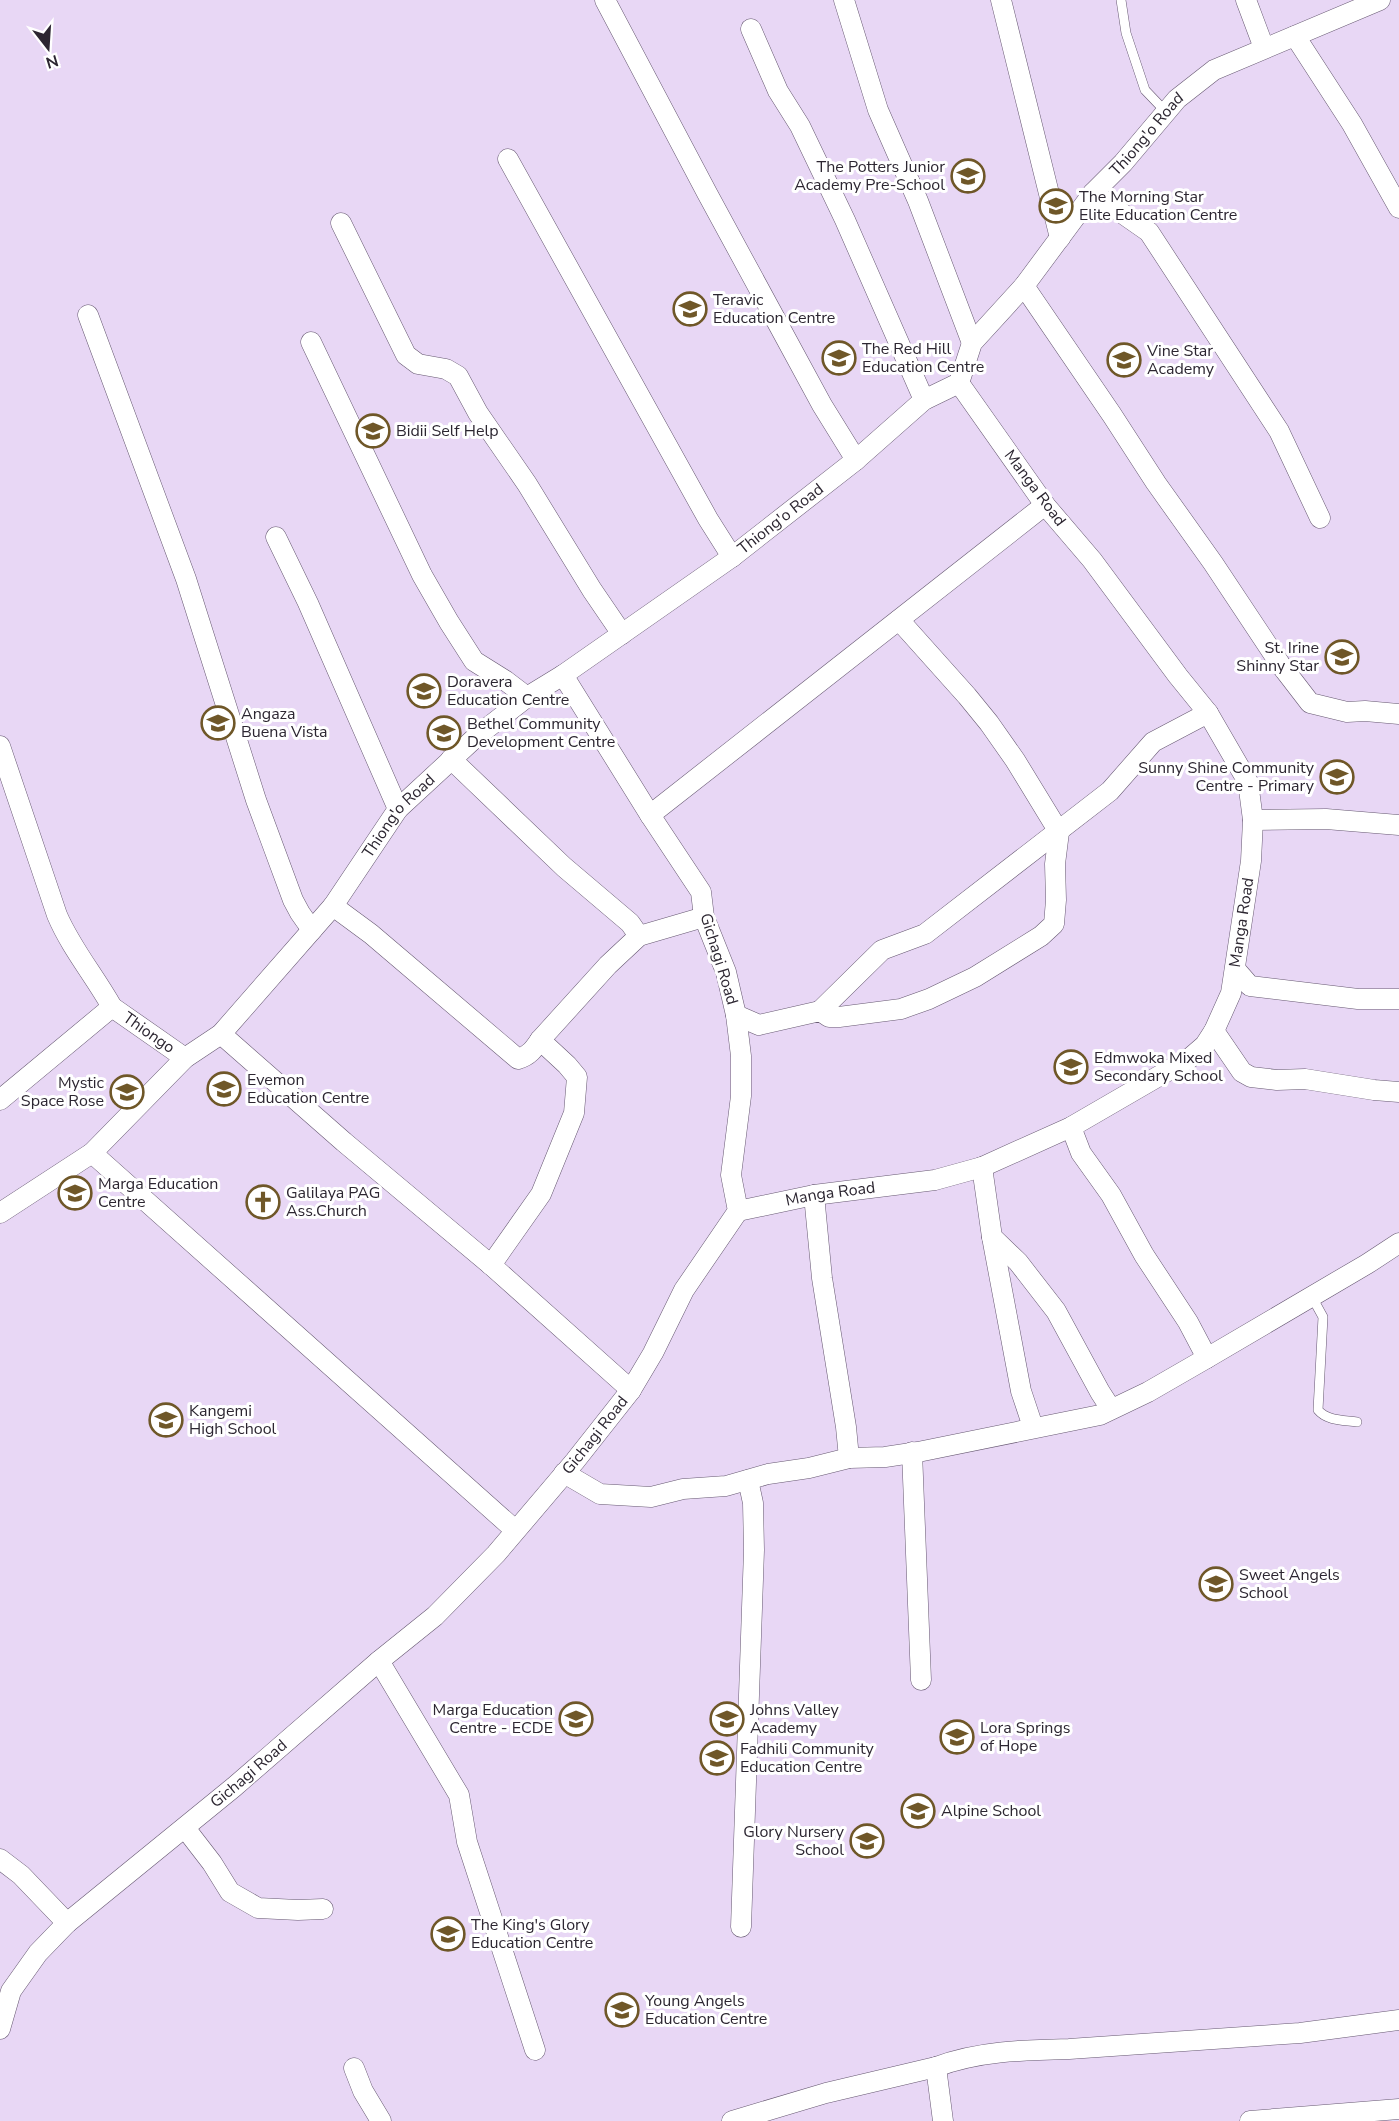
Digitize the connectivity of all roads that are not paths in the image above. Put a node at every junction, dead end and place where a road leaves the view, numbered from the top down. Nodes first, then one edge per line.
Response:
1 (604, 0) edge
2 (844, 0) edge
3 (1001, 0) edge
4 (1121, 0) edge
5 (1246, 0) edge
6 (1380, 0) edge
7 (751, 29) dead end
8 (1296, 36) junction
9 (1264, 48) junction
10 (1166, 112) junction
11 (508, 159) dead end
12 (1093, 194) junction
13 (1399, 208) edge
14 (341, 223) dead end
15 (1060, 238) junction
16 (1024, 286) junction
17 (88, 315) dead end
18 (311, 342) dead end
19 (972, 343) junction
20 (959, 383) junction
21 (924, 400) junction
22 (856, 460) junction
23 (1045, 506) junction
24 (1320, 518) dead end
25 (276, 537) dead end
26 (732, 557) junction
27 (899, 620) junction
28 (622, 634) junction
29 (563, 675) junction
30 (527, 697) junction
31 (1208, 713) junction
32 (1399, 714) edge
33 (0, 746) edge
34 (451, 759) junction
35 (398, 809) junction
36 (650, 815) junction
37 (1253, 820) junction
38 (1399, 825) edge
39 (1059, 832) junction
40 (333, 906) junction
41 (704, 917) junction
42 (312, 930) junction
43 (639, 936) junction
44 (1236, 970) junction
45 (1399, 999) edge
46 (112, 1007) junction
47 (820, 1011) junction
48 (736, 1015) junction
49 (1214, 1031) junction
50 (221, 1034) junction
51 (540, 1040) junction
52 (185, 1058) junction
53 (1399, 1092) edge
54 (0, 1100) edge
55 (1071, 1127) junction
56 (92, 1153) junction
57 (982, 1167) junction
58 (814, 1195) junction
59 (738, 1210) junction
60 (0, 1213) edge
61 (992, 1237) junction
62 (1399, 1243) edge
63 (491, 1265) junction
64 (1312, 1297) junction
65 (1207, 1358) junction
66 (631, 1390) junction
67 (1111, 1409) junction
68 (1357, 1422) dead end
69 (1033, 1427) junction
70 (912, 1452) junction
71 (849, 1458) junction
72 (564, 1473) junction
73 (748, 1480) junction
74 (515, 1530) junction
75 (379, 1662) junction
76 (921, 1680) dead end
77 (185, 1828) junction
78 (0, 1859) edge
79 (323, 1909) dead end
80 (67, 1923) junction
81 (741, 1927) dead end
82 (1399, 2020) edge
83 (0, 2029) edge
84 (535, 2050) dead end
85 (936, 2067) junction
86 (354, 2068) dead end
87 (1399, 2109) edge
88 (381, 2121) edge
89 (732, 2121) edge
90 (944, 2121) edge
91 (1250, 2121) edge

1 - 22 street
2 - 19 street
3 - 15 street
4 - 10 lane
5 - 9 street
6 - 8 street, Thiong'o Road
7 - 21 street
8 - 9 street, Thiong'o Road
8 - 13 street
9 - 10 street, Thiong'o Road
10 - 12 street, Thiong'o Road
11 - 26 street
12 - 15 street, Thiong'o Road
12 - 24 street
14 - 28 street
15 - 16 street, Thiong'o Road
16 - 19 street, Thiong'o Road
16 - 32 street
17 - 42 street
18 - 30 street
19 - 20 street, Thiong'o Road
20 - 21 street, Thiong'o Road
20 - 23 street, Manga Road
21 - 22 street, Thiong'o Road
22 - 26 street, Thiong'o Road
23 - 27 street
23 - 31 street, Manga Road
25 - 35 street
26 - 28 street, Thiong'o Road
27 - 36 street
27 - 39 street
28 - 29 street, Thiong'o Road
29 - 30 street, Thiong'o Road
29 - 36 street, Gichagi Road
30 - 34 street, Thiong'o Road
31 - 37 street, Manga Road
31 - 39 street
33 - 46 street
34 - 35 street, Thiong'o Road
34 - 43 street
35 - 40 street, Thiong'o Road
36 - 41 street, Gichagi Road
37 - 38 street
37 - 44 street, Manga Road
39 - 47 street
39 - 47 street
40 - 42 street, Thiong'o Road
40 - 51 street
41 - 43 street
41 - 48 street, Gichagi Road
42 - 50 street, Thiong'o Road
43 - 51 street
44 - 45 street
44 - 49 street, Manga Road
46 - 52 street, Thiongo
46 - 54 street
47 - 48 street
48 - 59 street, Gichagi Road
49 - 53 street
49 - 55 street, Manga Road
50 - 52 street, Thiong'o Road
50 - 63 street
51 - 63 street
52 - 56 street, Thiong'o Road
55 - 57 street, Manga Road
55 - 65 street
56 - 60 street, Thiong'o Road
56 - 74 street
57 - 58 street, Manga Road
57 - 61 street
58 - 59 street, Manga Road
58 - 71 street
59 - 66 street, Gichagi Road
61 - 67 street
61 - 69 street
62 - 64 street
63 - 66 street
64 - 65 street
64 - 68 lane
65 - 67 street
66 - 72 street, Gichagi Road
67 - 69 street
69 - 70 street
70 - 71 street
70 - 76 street
71 - 73 street
72 - 73 street
72 - 74 street, Gichagi Road
73 - 81 street
74 - 75 street, Gichagi Road
75 - 77 street, Gichagi Road
75 - 84 street
77 - 79 street
77 - 80 street, Gichagi Road
78 - 80 street
80 - 83 street, Gichagi Road
82 - 85 street
85 - 89 street
85 - 90 street
86 - 88 street
87 - 91 street

